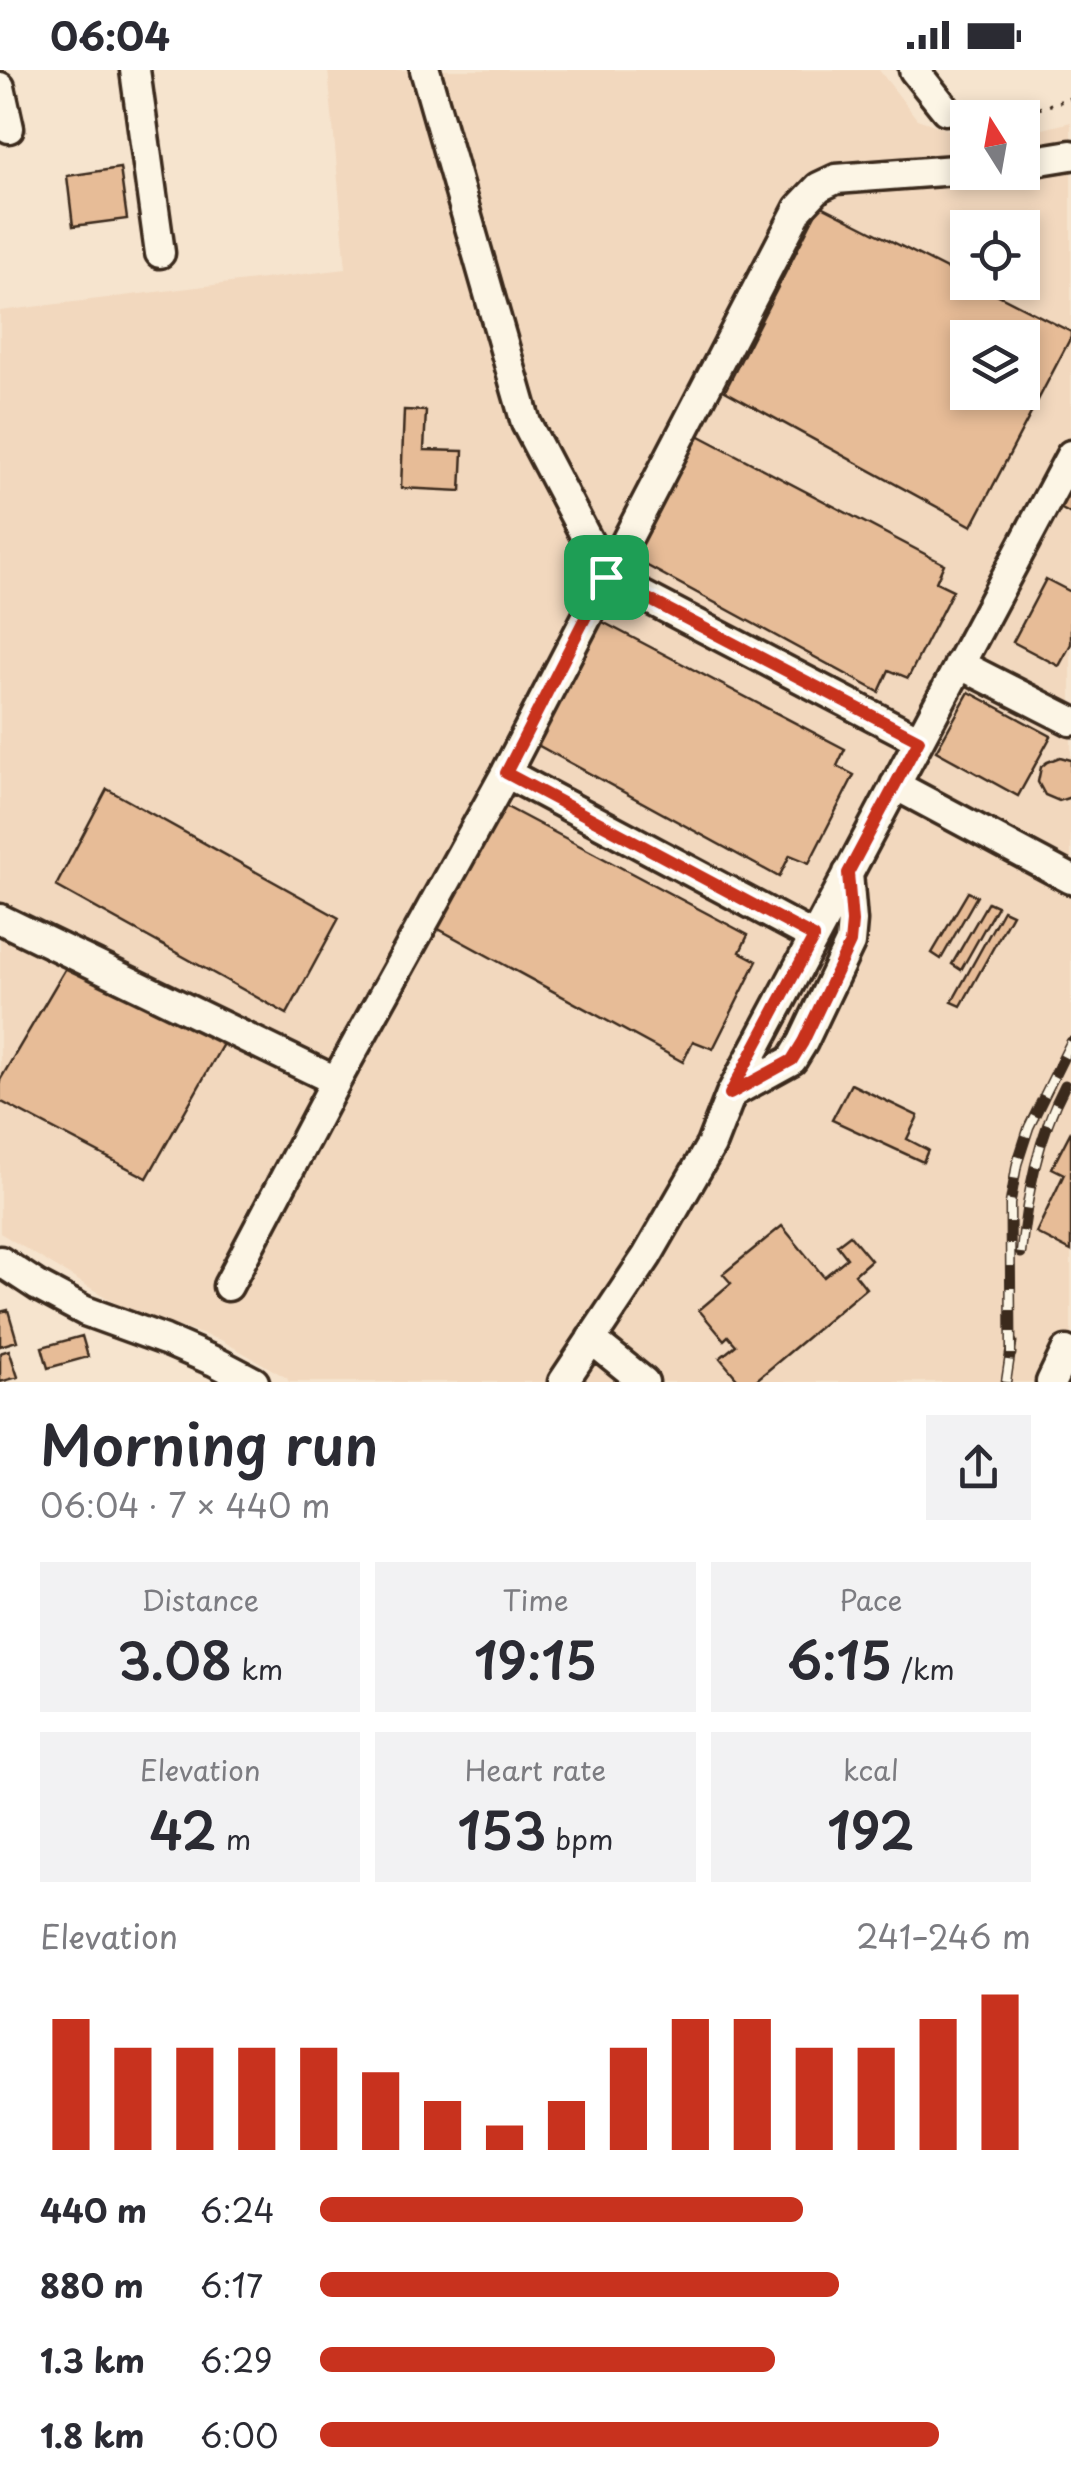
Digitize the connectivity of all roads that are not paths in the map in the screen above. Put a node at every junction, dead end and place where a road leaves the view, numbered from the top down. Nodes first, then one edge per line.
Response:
1 (136, 70) edge
2 (425, 70) edge
3 (914, 70) edge
4 (0, 87) edge
5 (946, 110) dead end
6 (9, 128) dead end
7 (1071, 155) edge
8 (1040, 160) edge
9 (950, 170) edge
10 (160, 253) dead end
11 (1071, 454) edge
12 (606, 577) junction
13 (960, 664) junction
14 (1071, 722) edge
15 (919, 740) junction
16 (506, 773) junction
17 (895, 785) junction
18 (848, 873) junction
19 (1071, 879) edge
20 (0, 920) edge
21 (814, 937) junction
22 (336, 1080) junction
23 (730, 1094) junction
24 (0, 1261) edge
25 (228, 1286) dead end
26 (592, 1339) junction
27 (1066, 1351) dead end
28 (254, 1382) edge
29 (563, 1382) edge
30 (644, 1382) edge
31 (1051, 1382) edge

1 - 10 street
2 - 12 street
3 - 5 street
4 - 6 street
7 - 8 street
9 - 12 street
11 - 13 street
12 - 15 street
12 - 16 street
13 - 14 street
13 - 15 street
15 - 17 street
16 - 21 street
16 - 22 street
17 - 18 street
17 - 19 street
18 - 21 street
18 - 23 street
20 - 22 street
21 - 23 street
22 - 25 street
23 - 26 street
24 - 28 street
26 - 29 street
26 - 30 street
27 - 31 street

